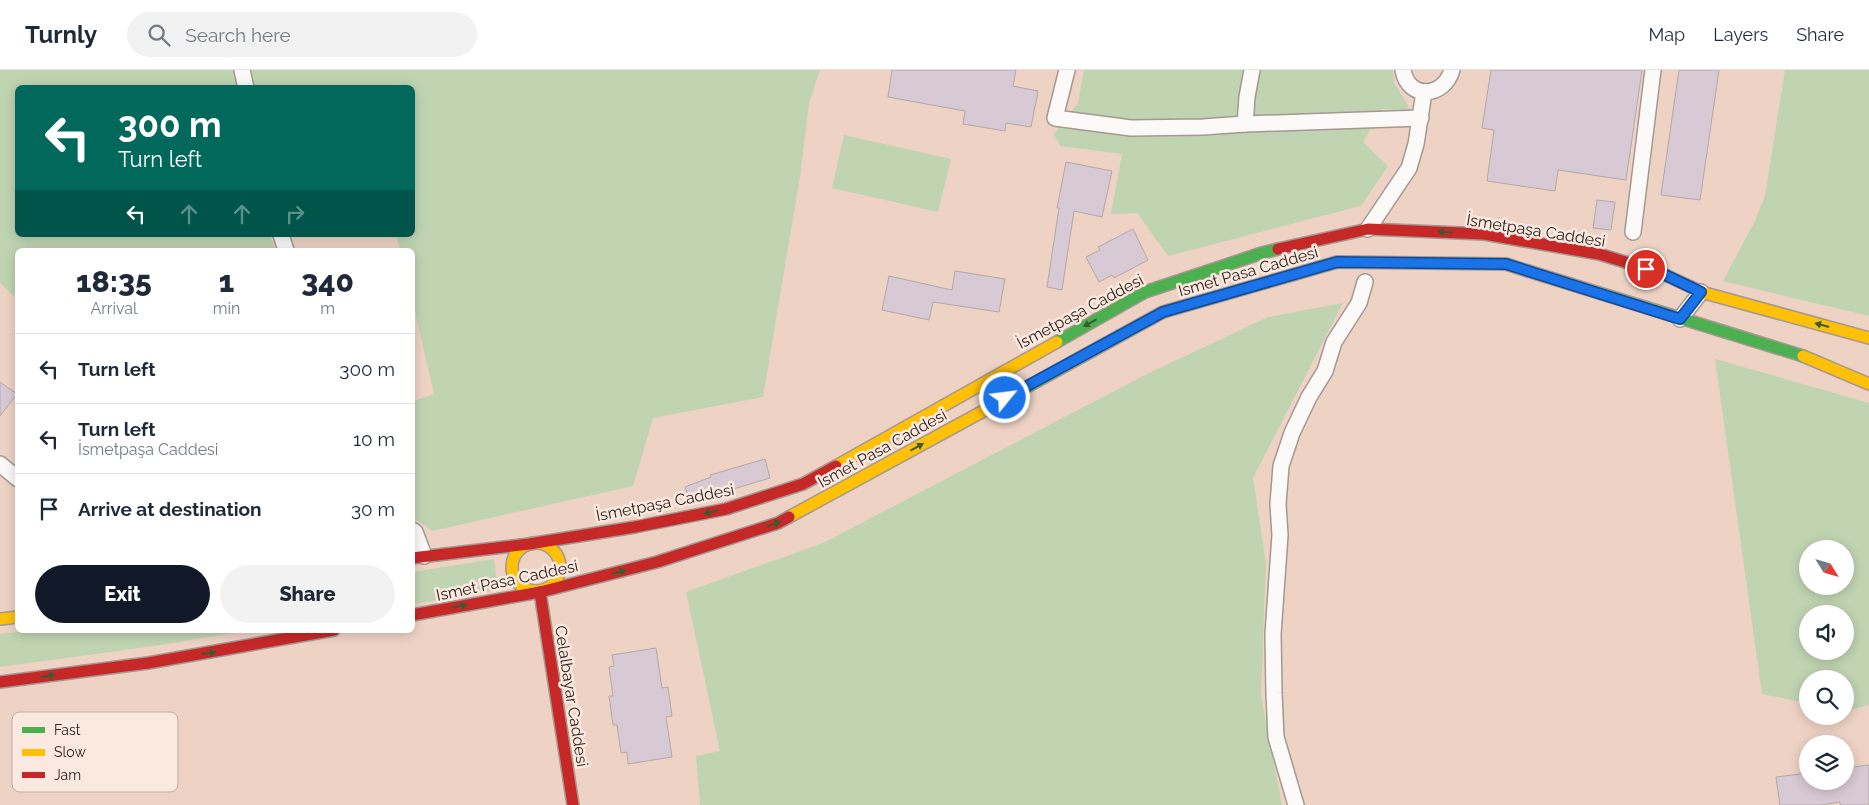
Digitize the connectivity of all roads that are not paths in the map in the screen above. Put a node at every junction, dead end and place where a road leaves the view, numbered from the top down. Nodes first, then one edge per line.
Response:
1 (242, 70) edge
2 (1067, 70) edge
3 (1252, 70) edge
4 (1403, 70) edge
5 (1452, 70) edge
6 (1654, 70) edge
7 (245, 85) edge
8 (1424, 92) junction
9 (1421, 118) junction
10 (1245, 124) junction
11 (1368, 229) junction
12 (1633, 232) dead end
13 (1366, 282) dead end
14 (1701, 292) junction
15 (1680, 319) junction
16 (1869, 338) edge
17 (1869, 384) edge
18 (0, 464) edge
19 (15, 476) edge
20 (415, 532) edge
21 (530, 544) junction
22 (418, 557) edge
23 (540, 592) junction
24 (415, 614) edge
25 (15, 617) edge
26 (0, 619) edge
27 (317, 633) edge
28 (0, 682) edge
29 (573, 805) edge
30 (1296, 805) edge

1 - 7 street
2 - 10 street
3 - 10 street
4 - 8 street
5 - 8 street
6 - 12 street
8 - 9 street
9 - 10 street
9 - 11 street
14 -> 11 main road, İsmetpaşa Caddesi
11 -> 21 main road, İsmetpaşa Caddesi
13 - 30 street
14 - 15 street
16 -> 14 main road, İsmetpaşa Caddesi
15 - 17 main road, Ismet Pasa Caddesi
23 -> 15 main road, Ismet Pasa Caddesi
18 - 19 street
20 - 22 street
21 - 22 main road, İsmetpaşa Caddesi
21 - 23 main road
21 - 23 main road
24 -> 23 main road, Ismet Pasa Caddesi
23 - 29 main road, Celalbayar Caddesi
25 - 26 main road
28 -> 27 main road

